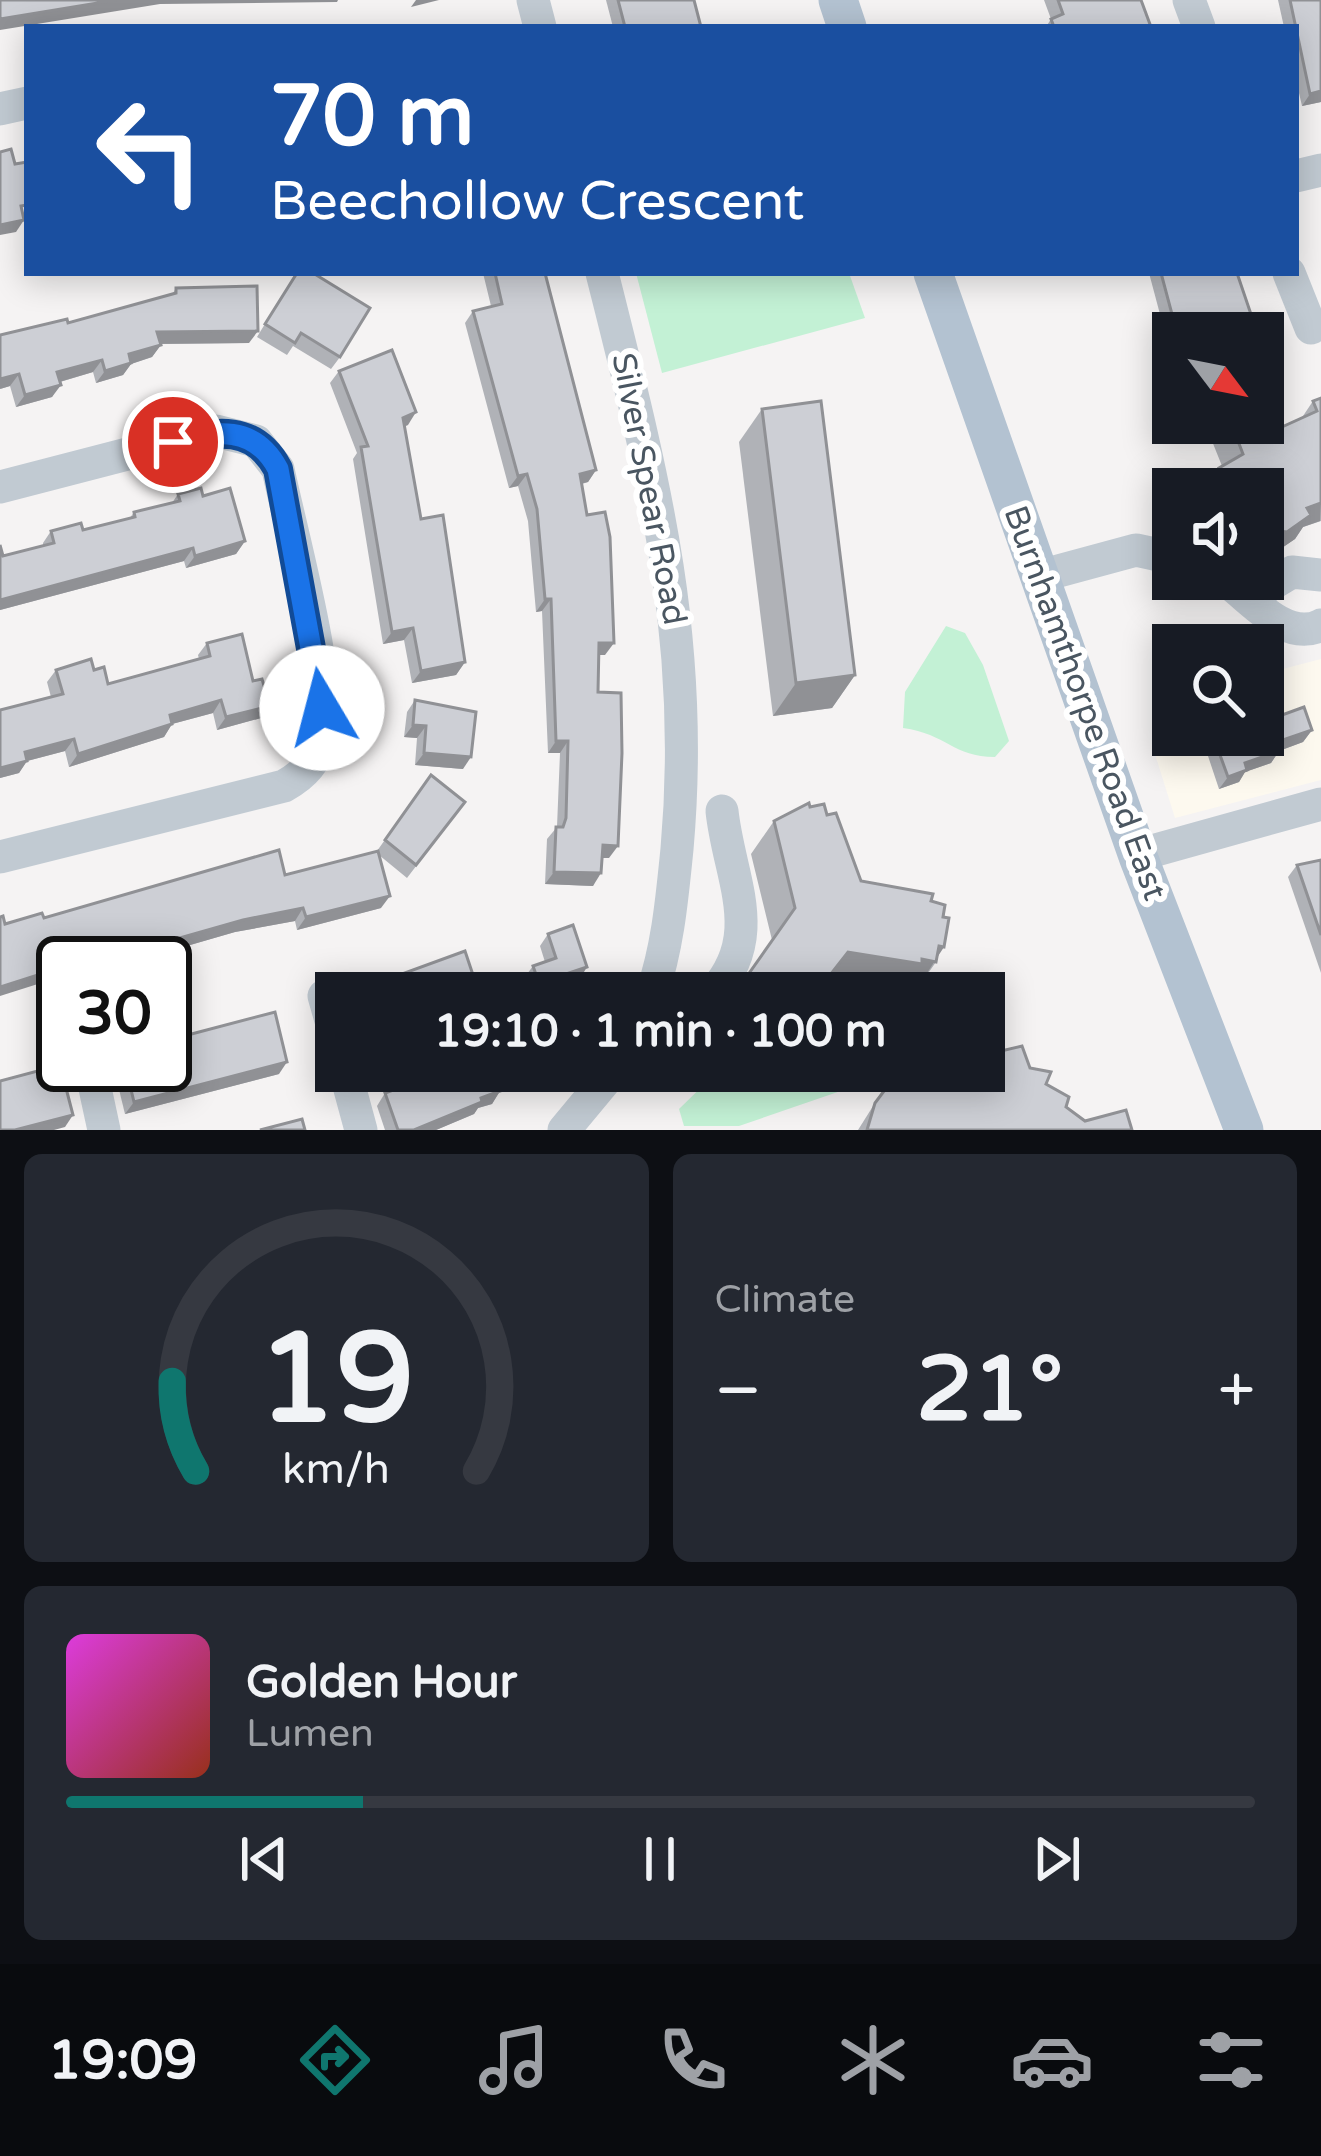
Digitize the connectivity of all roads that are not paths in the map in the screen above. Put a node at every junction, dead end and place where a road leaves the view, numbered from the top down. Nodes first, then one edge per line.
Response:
1 (603, 276) edge
2 (934, 276) edge
3 (1290, 276) edge
4 (1311, 328) dead end
5 (0, 487) edge
6 (1152, 553) edge
7 (1284, 574) edge
8 (1321, 575) edge
9 (1040, 576) junction
10 (1252, 600) edge
11 (1321, 625) edge
12 (1321, 804) edge
13 (722, 811) dead end
14 (1138, 855) junction
15 (0, 857) edge
16 (657, 972) edge
17 (725, 972) edge
18 (96, 1092) edge
19 (351, 1092) edge
20 (596, 1092) edge
21 (104, 1130) edge
22 (362, 1130) edge
23 (565, 1130) edge
24 (1244, 1130) edge

1 - 16 street, Silver Spear Road
2 - 9 main road, Burnhamthorpe Road East
3 - 4 street
5 - 15 street
6 - 9 street
7 - 8 street
9 - 14 main road, Burnhamthorpe Road East
10 - 11 street
12 - 14 street
13 - 17 street
14 - 24 main road, Burnhamthorpe Road East
18 - 21 street
19 - 22 street
20 - 23 street

